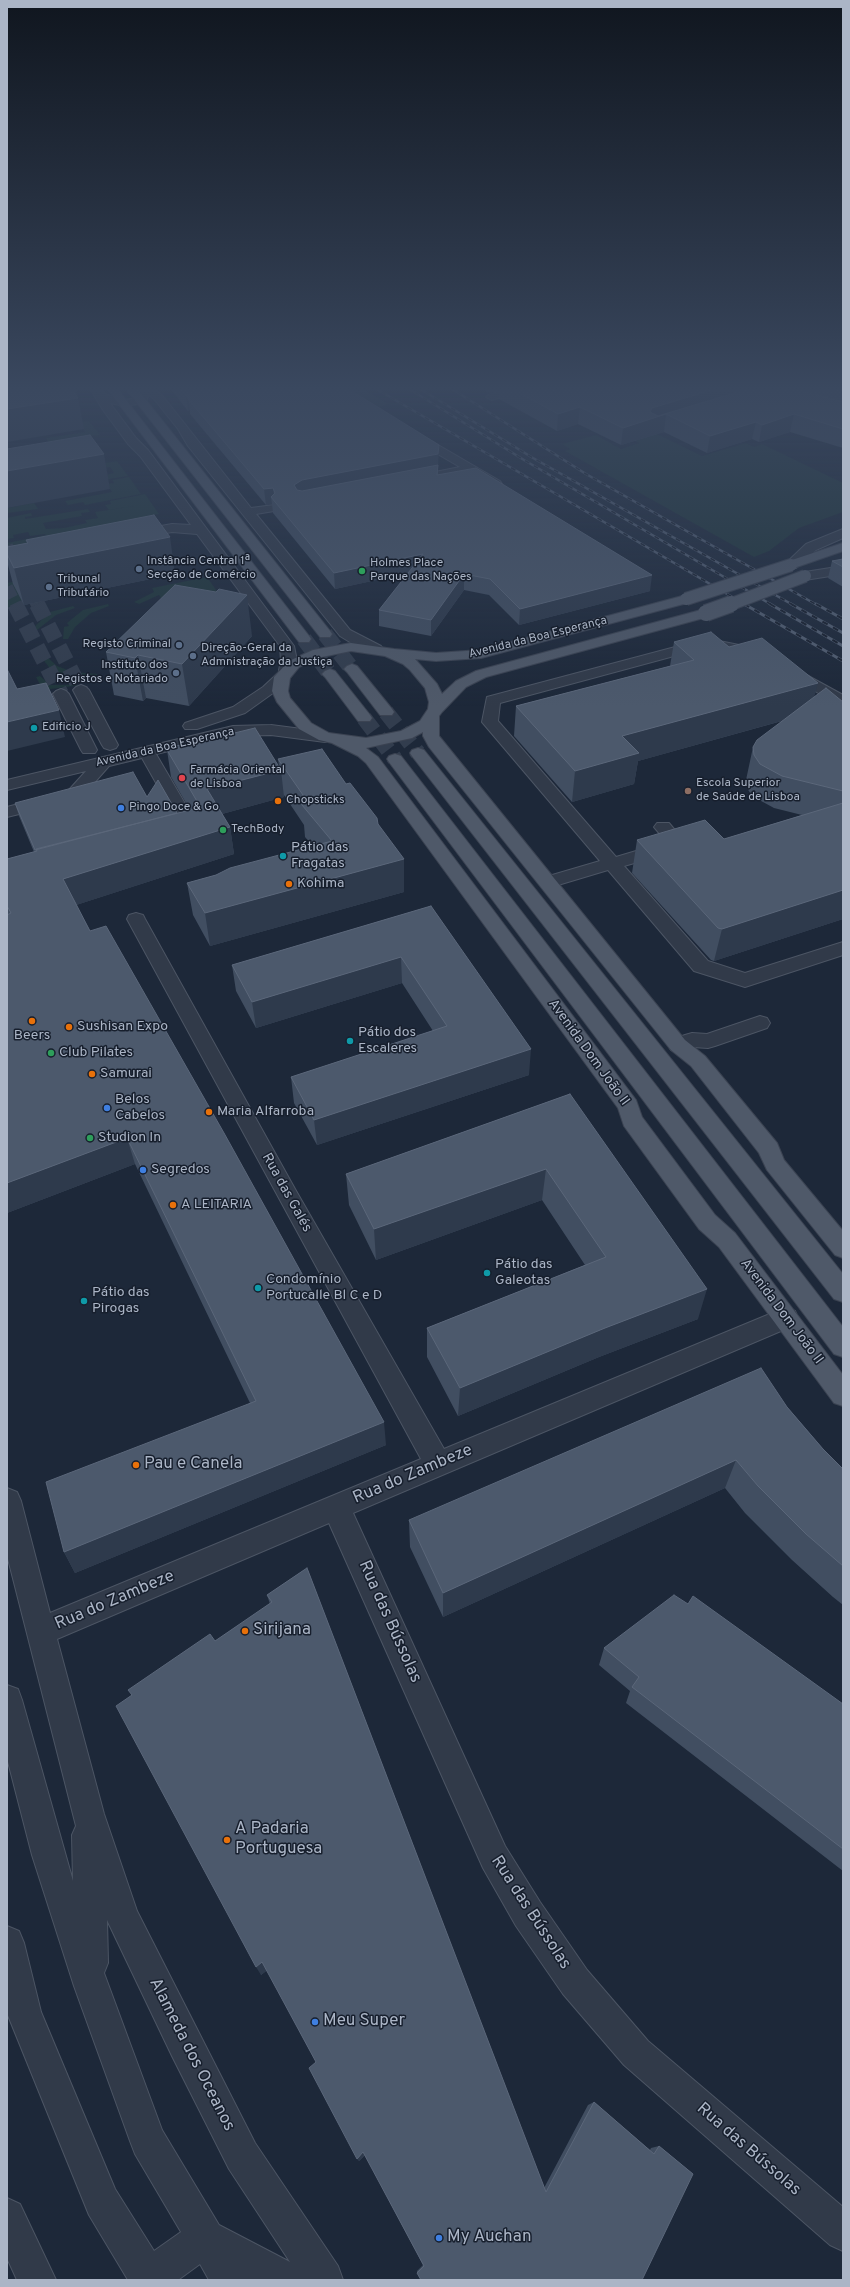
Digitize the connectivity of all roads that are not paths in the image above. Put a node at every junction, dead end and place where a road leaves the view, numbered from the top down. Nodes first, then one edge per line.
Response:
1 (175, 494) edge
2 (193, 494) edge
3 (214, 494) edge
4 (233, 494) edge
5 (267, 506) edge
6 (186, 509) junction
7 (246, 510) junction
8 (202, 531) junction
9 (843, 533) edge
10 (843, 547) edge
11 (843, 562) edge
12 (791, 564) junction
13 (843, 570) edge
14 (805, 576) junction
15 (325, 634) tunnel mouth
16 (304, 639) tunnel mouth
17 (382, 651) junction
18 (352, 669) tunnel mouth
19 (284, 674) junction
20 (330, 674) tunnel mouth
21 (81, 690) tunnel mouth
22 (61, 694) tunnel mouth
23 (843, 702) edge
24 (386, 712) tunnel mouth
25 (434, 713) junction
26 (364, 718) tunnel mouth
27 (331, 739) junction
28 (110, 745) junction
29 (89, 750) junction
30 (146, 751) junction
31 (418, 753) tunnel mouth
32 (395, 759) tunnel mouth
33 (103, 762) junction
34 (7, 770) edge
35 (7, 785) edge
36 (7, 812) edge
37 (663, 827) dead end
38 (169, 837) edge
39 (612, 864) junction
40 (548, 882) junction
41 (136, 919) dead end
42 (843, 948) edge
43 (755, 1018) dead end
44 (685, 1042) junction
45 (674, 1078) junction
46 (732, 1201) junction
47 (727, 1240) junction
48 (843, 1248) edge
49 (843, 1292) edge
50 (786, 1318) junction
51 (843, 1346) edge
52 (843, 1395) edge
53 (438, 1464) junction
54 (7, 1501) edge
55 (336, 1508) junction
56 (40, 1632) junction
57 (7, 1700) edge
58 (88, 1814) junction
59 (7, 1943) edge
60 (91, 1986) junction
61 (15, 2007) edge
62 (7, 2217) edge
63 (843, 2232) edge
64 (206, 2238) junction
65 (33, 2278) edge
66 (151, 2280) edge
67 (231, 2280) edge
68 (284, 2280) edge
69 (324, 2280) edge

1 - 6 street
2 - 16 main road
3 - 15 main road
4 - 7 street
5 - 7 street
6 - 8 street
6 - 8 street
7 - 17 street
8 - 19 street
9 - 12 street
10 - 12 main road, Avenida da Boa Esperança
11 - 14 main road, Avenida da Boa Esperança
12 - 17 main road, Avenida da Boa Esperança, bridge
13 - 14 street
14 - 25 main road, Avenida da Boa Esperança, bridge
17 - 19 main road
17 - 25 main road
18 - 24 main road
19 - 27 main road
19 - 28 street, Avenida da Boa Esperança
20 - 26 main road
21 - 28 street
22 - 29 street
23 - 39 street
25 - 27 main road
25 - 40 main road
27 - 30 street, Avenida da Boa Esperança
27 - 47 main road, Avenida Dom João II
28 - 29 street, Avenida da Boa Esperança
29 - 34 street, Avenida da Boa Esperança
30 - 33 street, Avenida da Boa Esperança
30 - 38 street
31 - 45 main road
32 - 46 main road, Avenida Dom João II
33 - 35 street, Avenida da Boa Esperança
33 - 36 street
37 - 39 street
39 - 40 street
39 - 42 street
40 - 44 main road
41 - 53 street, Rua das Galés
43 - 44 street
44 - 45 main road
44 - 48 main road
45 - 49 main road
46 - 47 main road
46 - 51 main road, Avenida Dom João II
47 - 50 main road, Avenida Dom João II
50 - 52 main road, Avenida Dom João II
50 - 53 street, Rua do Zambeze
53 - 55 street, Rua do Zambeze
54 - 56 street, Alameda dos Oceanos
55 - 56 street, Rua do Zambeze
55 - 63 street, Rua das Bússolas
56 - 58 street, Alameda dos Oceanos
57 - 60 street, Alameda dos Oceanos
58 - 60 street, Alameda dos Oceanos
58 - 69 street, Alameda dos Oceanos
59 - 61 street
60 - 64 street, Alameda dos Oceanos
61 - 66 street
62 - 65 street
64 - 66 street
64 - 67 street, Alameda dos Oceanos
64 - 68 street

